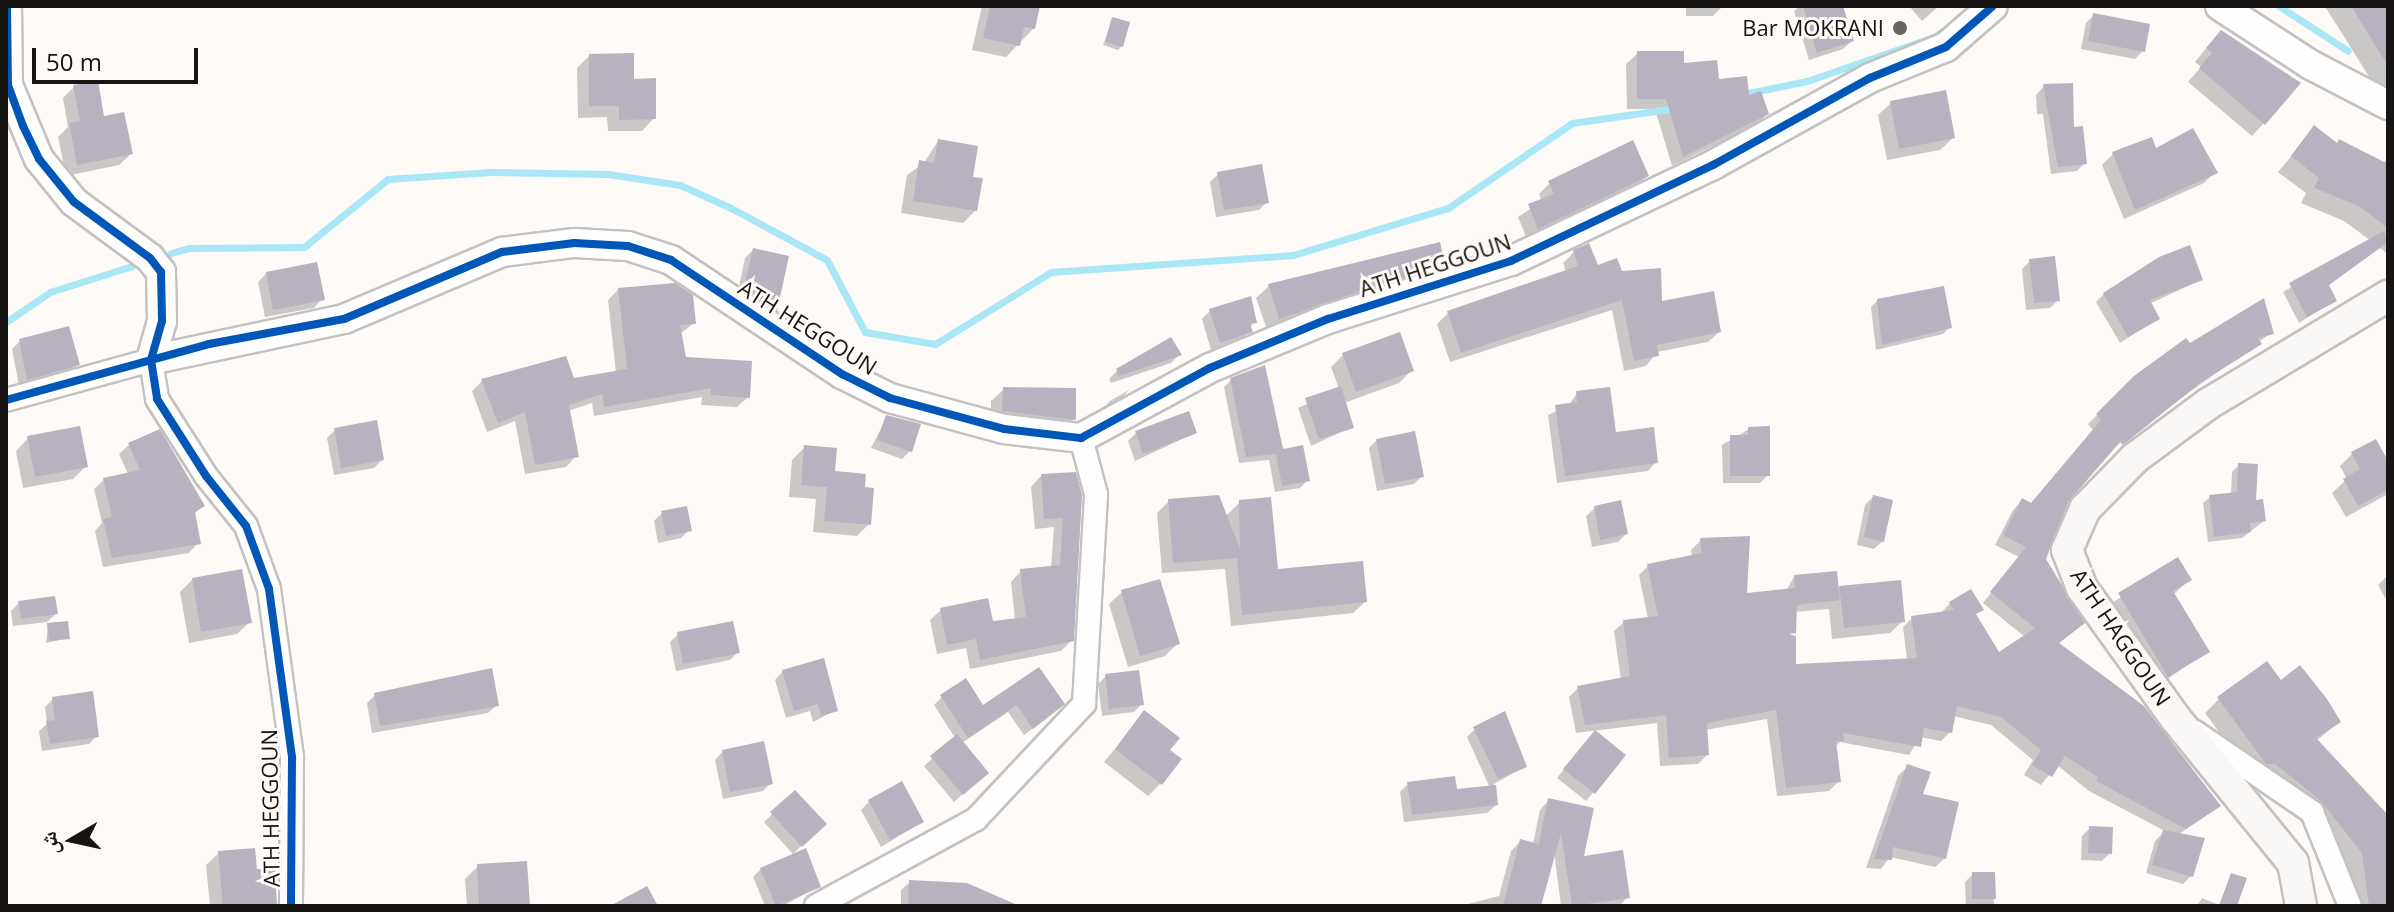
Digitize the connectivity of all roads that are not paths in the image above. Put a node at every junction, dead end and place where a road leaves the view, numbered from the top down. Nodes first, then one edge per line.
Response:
1 (7, 6) edge
2 (1993, 6) edge
3 (2220, 6) edge
4 (2388, 105) edge
5 (2388, 296) edge
6 (151, 360) junction
7 (6, 400) edge
8 (1081, 438) junction
9 (2176, 719) junction
10 (291, 906) edge
11 (816, 906) edge
12 (2301, 906) edge
13 (2350, 906) edge

1 - 6 street, ATH HEGGOUN
2 - 8 street, ATH HEGGOUN
3 - 4 street
5 - 9 main road, ATH HAGGOUN
6 - 7 street, ATH HEGGOUN
6 - 8 street, ATH HEGGOUN
6 - 10 street, ATH HEGGOUN
8 - 11 street
9 - 12 main road, ATH HAGGOUN
9 - 13 street

